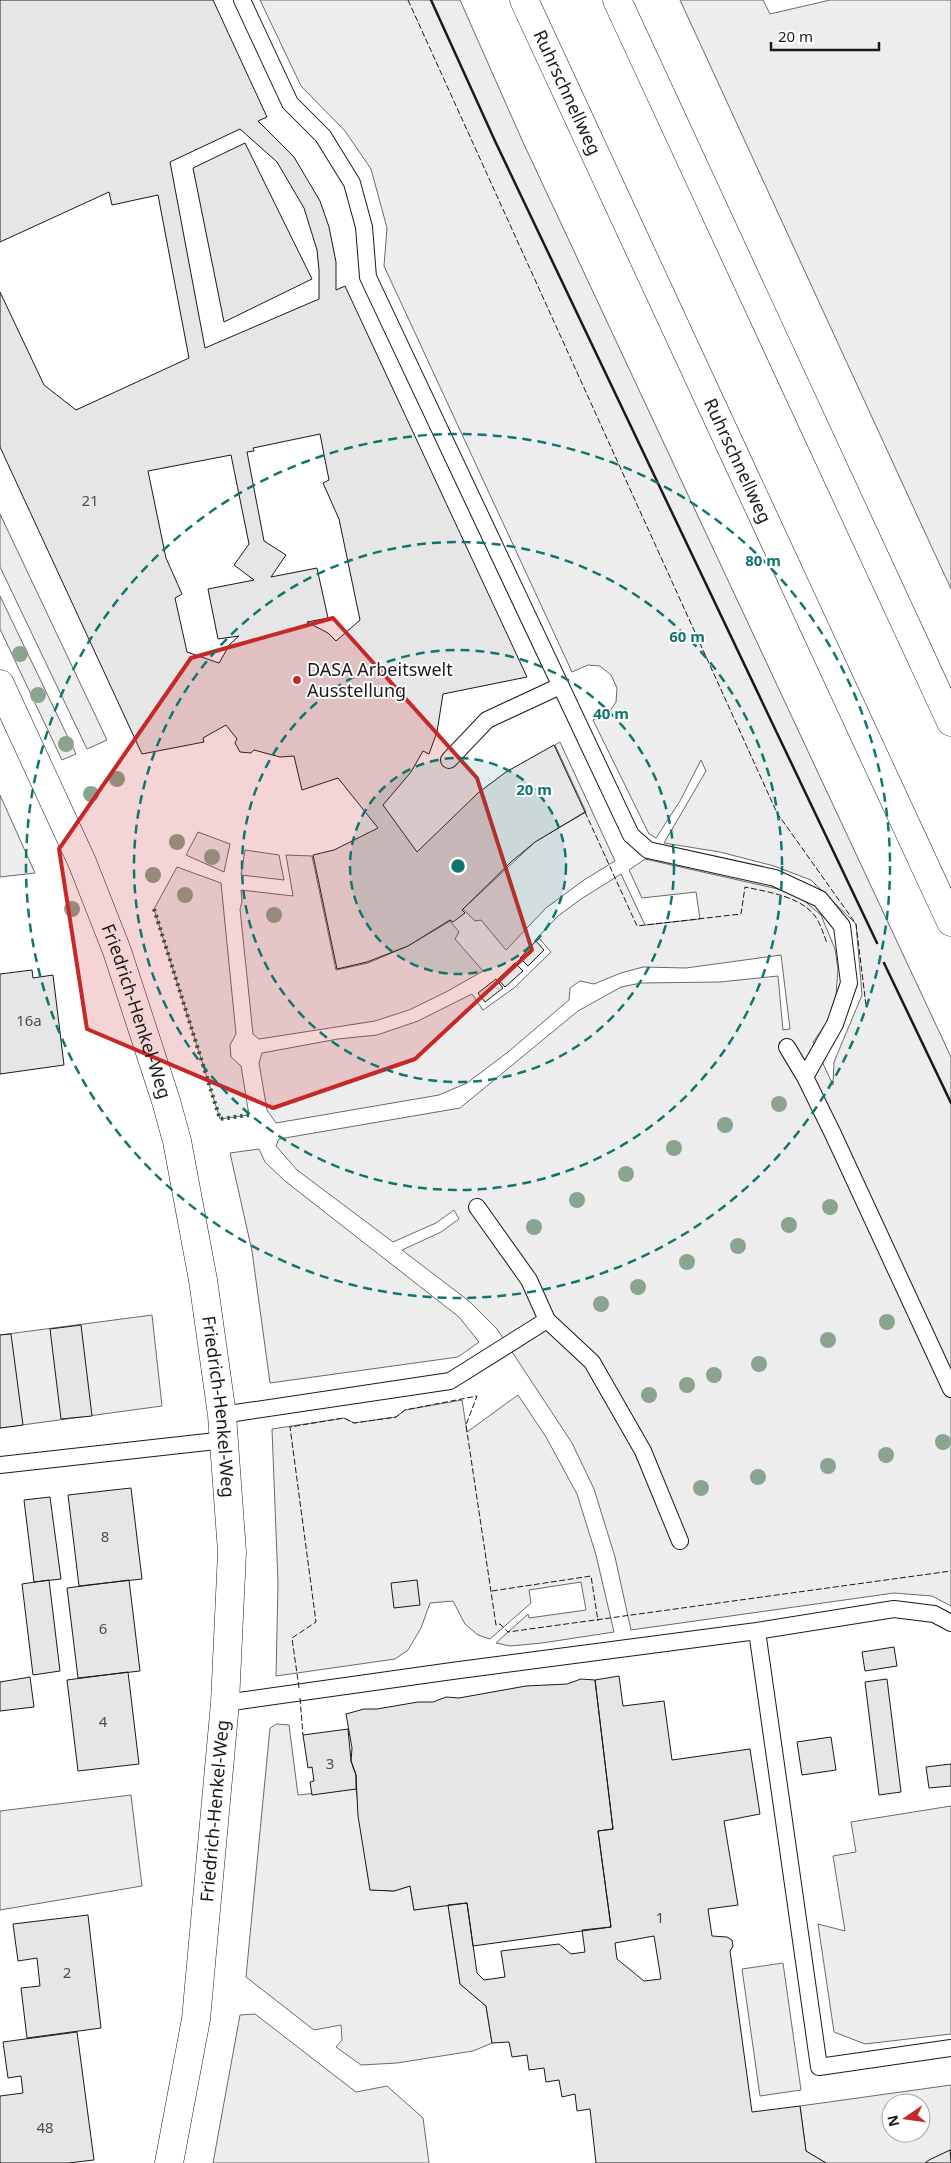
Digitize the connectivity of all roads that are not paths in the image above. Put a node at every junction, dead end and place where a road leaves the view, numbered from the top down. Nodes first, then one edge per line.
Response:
1 (242, 0) edge
2 (524, 0) edge
3 (617, 0) edge
4 (0, 684) edge
5 (560, 686) junction
6 (951, 722) edge
7 (449, 760) dead end
8 (951, 922) edge
9 (787, 1047) dead end
10 (805, 1077) junction
11 (477, 1207) dead end
12 (547, 1320) junction
13 (951, 1389) edge
14 (224, 1427) junction
15 (0, 1465) edge
16 (680, 1541) dead end
17 (951, 1623) edge
18 (757, 1631) junction
19 (225, 1703) junction
20 (951, 2048) edge
21 (169, 2163) edge

1 - 5 lane
2 - 8 main road, Ruhrschnellweg
3 - 6 main road
4 - 14 main road, Friedrich-Henkel-Weg
5 - 7 lane
5 - 10 lane
9 - 10 lane
10 - 13 lane
11 - 12 lane
12 - 14 lane
12 - 16 lane
14 - 15 lane
14 - 19 main road, Friedrich-Henkel-Weg
17 - 18 lane
18 - 19 lane
18 - 20 lane
19 - 21 main road, Friedrich-Henkel-Weg

